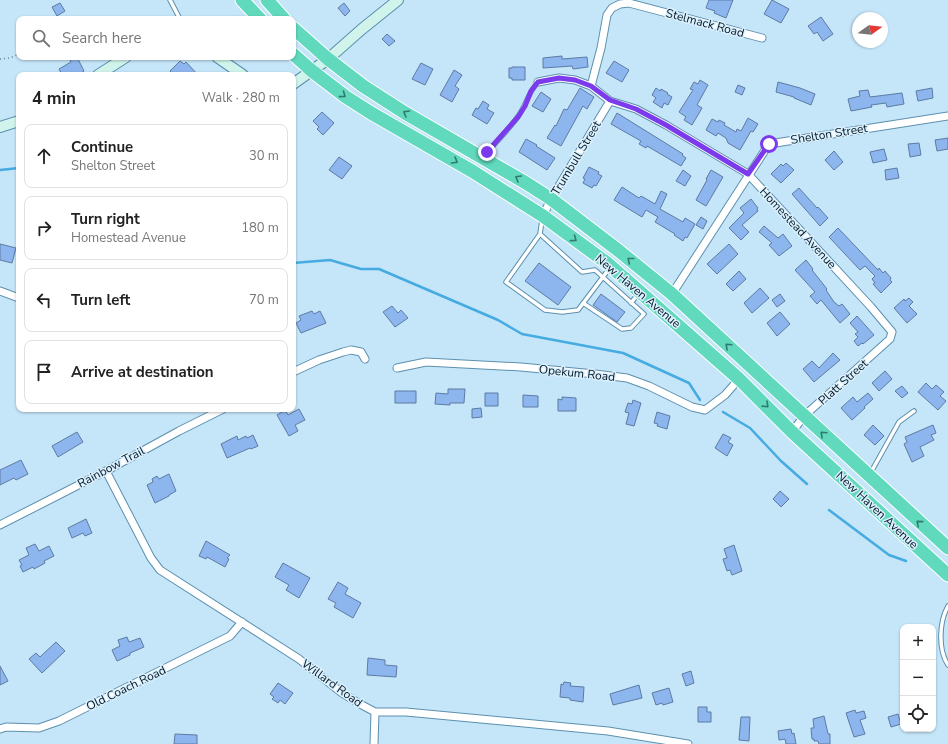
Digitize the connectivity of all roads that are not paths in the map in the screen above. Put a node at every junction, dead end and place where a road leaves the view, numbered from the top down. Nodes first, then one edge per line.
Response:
1 (170, 0) edge
2 (242, 0) edge
3 (267, 0) edge
4 (398, 0) edge
5 (178, 16) edge
6 (257, 16) edge
7 (281, 16) edge
8 (296, 31) edge
9 (762, 38) dead end
10 (296, 57) edge
11 (328, 59) junction
12 (121, 60) edge
13 (221, 60) edge
14 (312, 71) junction
15 (103, 72) edge
16 (239, 72) edge
17 (296, 82) edge
18 (538, 82) joint
19 (591, 86) junction
20 (610, 100) junction
21 (948, 116) edge
22 (16, 122) edge
23 (0, 127) edge
24 (483, 158) junction
25 (748, 174) junction
26 (551, 199) junction
27 (543, 216) junction
28 (540, 234) junction
29 (611, 267) junction
30 (603, 277) junction
31 (0, 291) edge
32 (640, 292) junction
33 (672, 294) junction
34 (16, 297) edge
35 (583, 303) junction
36 (631, 303) junction
37 (654, 303) junction
38 (644, 314) junction
39 (892, 332) joint
40 (365, 358) dead end
41 (397, 368) dead end
42 (296, 371) edge
43 (739, 379) junction
44 (914, 411) dead end
45 (217, 412) edge
46 (804, 416) junction
47 (792, 432) junction
48 (106, 471) junction
49 (869, 477) junction
50 (0, 525) edge
51 (948, 548) edge
52 (948, 575) edge
53 (948, 606) edge
54 (242, 622) junction
55 (948, 665) edge
56 (375, 712) junction
57 (0, 728) edge
58 (374, 744) edge
59 (688, 744) edge

1 - 5 lane
2 - 6 highway
3 - 7 highway
4 - 11 main road
8 - 11 highway, New Haven Avenue
9 - 19 street, Stelmack Road
10 - 14 highway, New Haven Avenue
11 - 14 main road
24 -> 11 highway, New Haven Avenue
12 - 15 main road
13 - 16 main road
14 - 17 main road
14 -> 27 highway, New Haven Avenue
18 - 19 street, Homestead Avenue
18 - 24 lane
19 - 20 street, Homestead Avenue
20 - 25 street, Homestead Avenue
20 - 26 street, Trumbull Street
21 - 25 street, Shelton Street
22 - 23 main road
26 -> 24 highway, New Haven Avenue
25 - 33 street, Shelton Street
25 - 39 street, Homestead Avenue
26 - 27 street, Trumbull Street
33 -> 26 highway, New Haven Avenue
27 - 28 lane
27 -> 29 highway, New Haven Avenue
28 - 30 lane
28 - 35 lane
29 - 30 lane
29 - 32 highway, New Haven Avenue
30 - 35 lane
30 - 36 lane
31 - 34 street
32 - 36 lane
32 - 37 highway, New Haven Avenue
46 -> 33 highway, New Haven Avenue
35 - 38 lane
36 - 38 lane
37 - 38 lane
37 - 43 highway, New Haven Avenue
39 - 46 street, Platt Street
40 - 42 street
41 - 43 street, Opekum Road
43 -> 47 highway, New Haven Avenue
44 - 49 lane
45 - 48 street, Rainbow Trail
46 - 47 street, Platt Street
49 -> 46 highway, New Haven Avenue
47 - 52 highway, New Haven Avenue
48 - 50 street, Rainbow Trail
48 - 54 street, Willard Road
51 -> 49 highway, New Haven Avenue
53 - 55 lane
54 - 56 street, Willard Road
54 - 57 street, Old Coach Road
56 - 58 street
56 - 59 street, Willard Road

